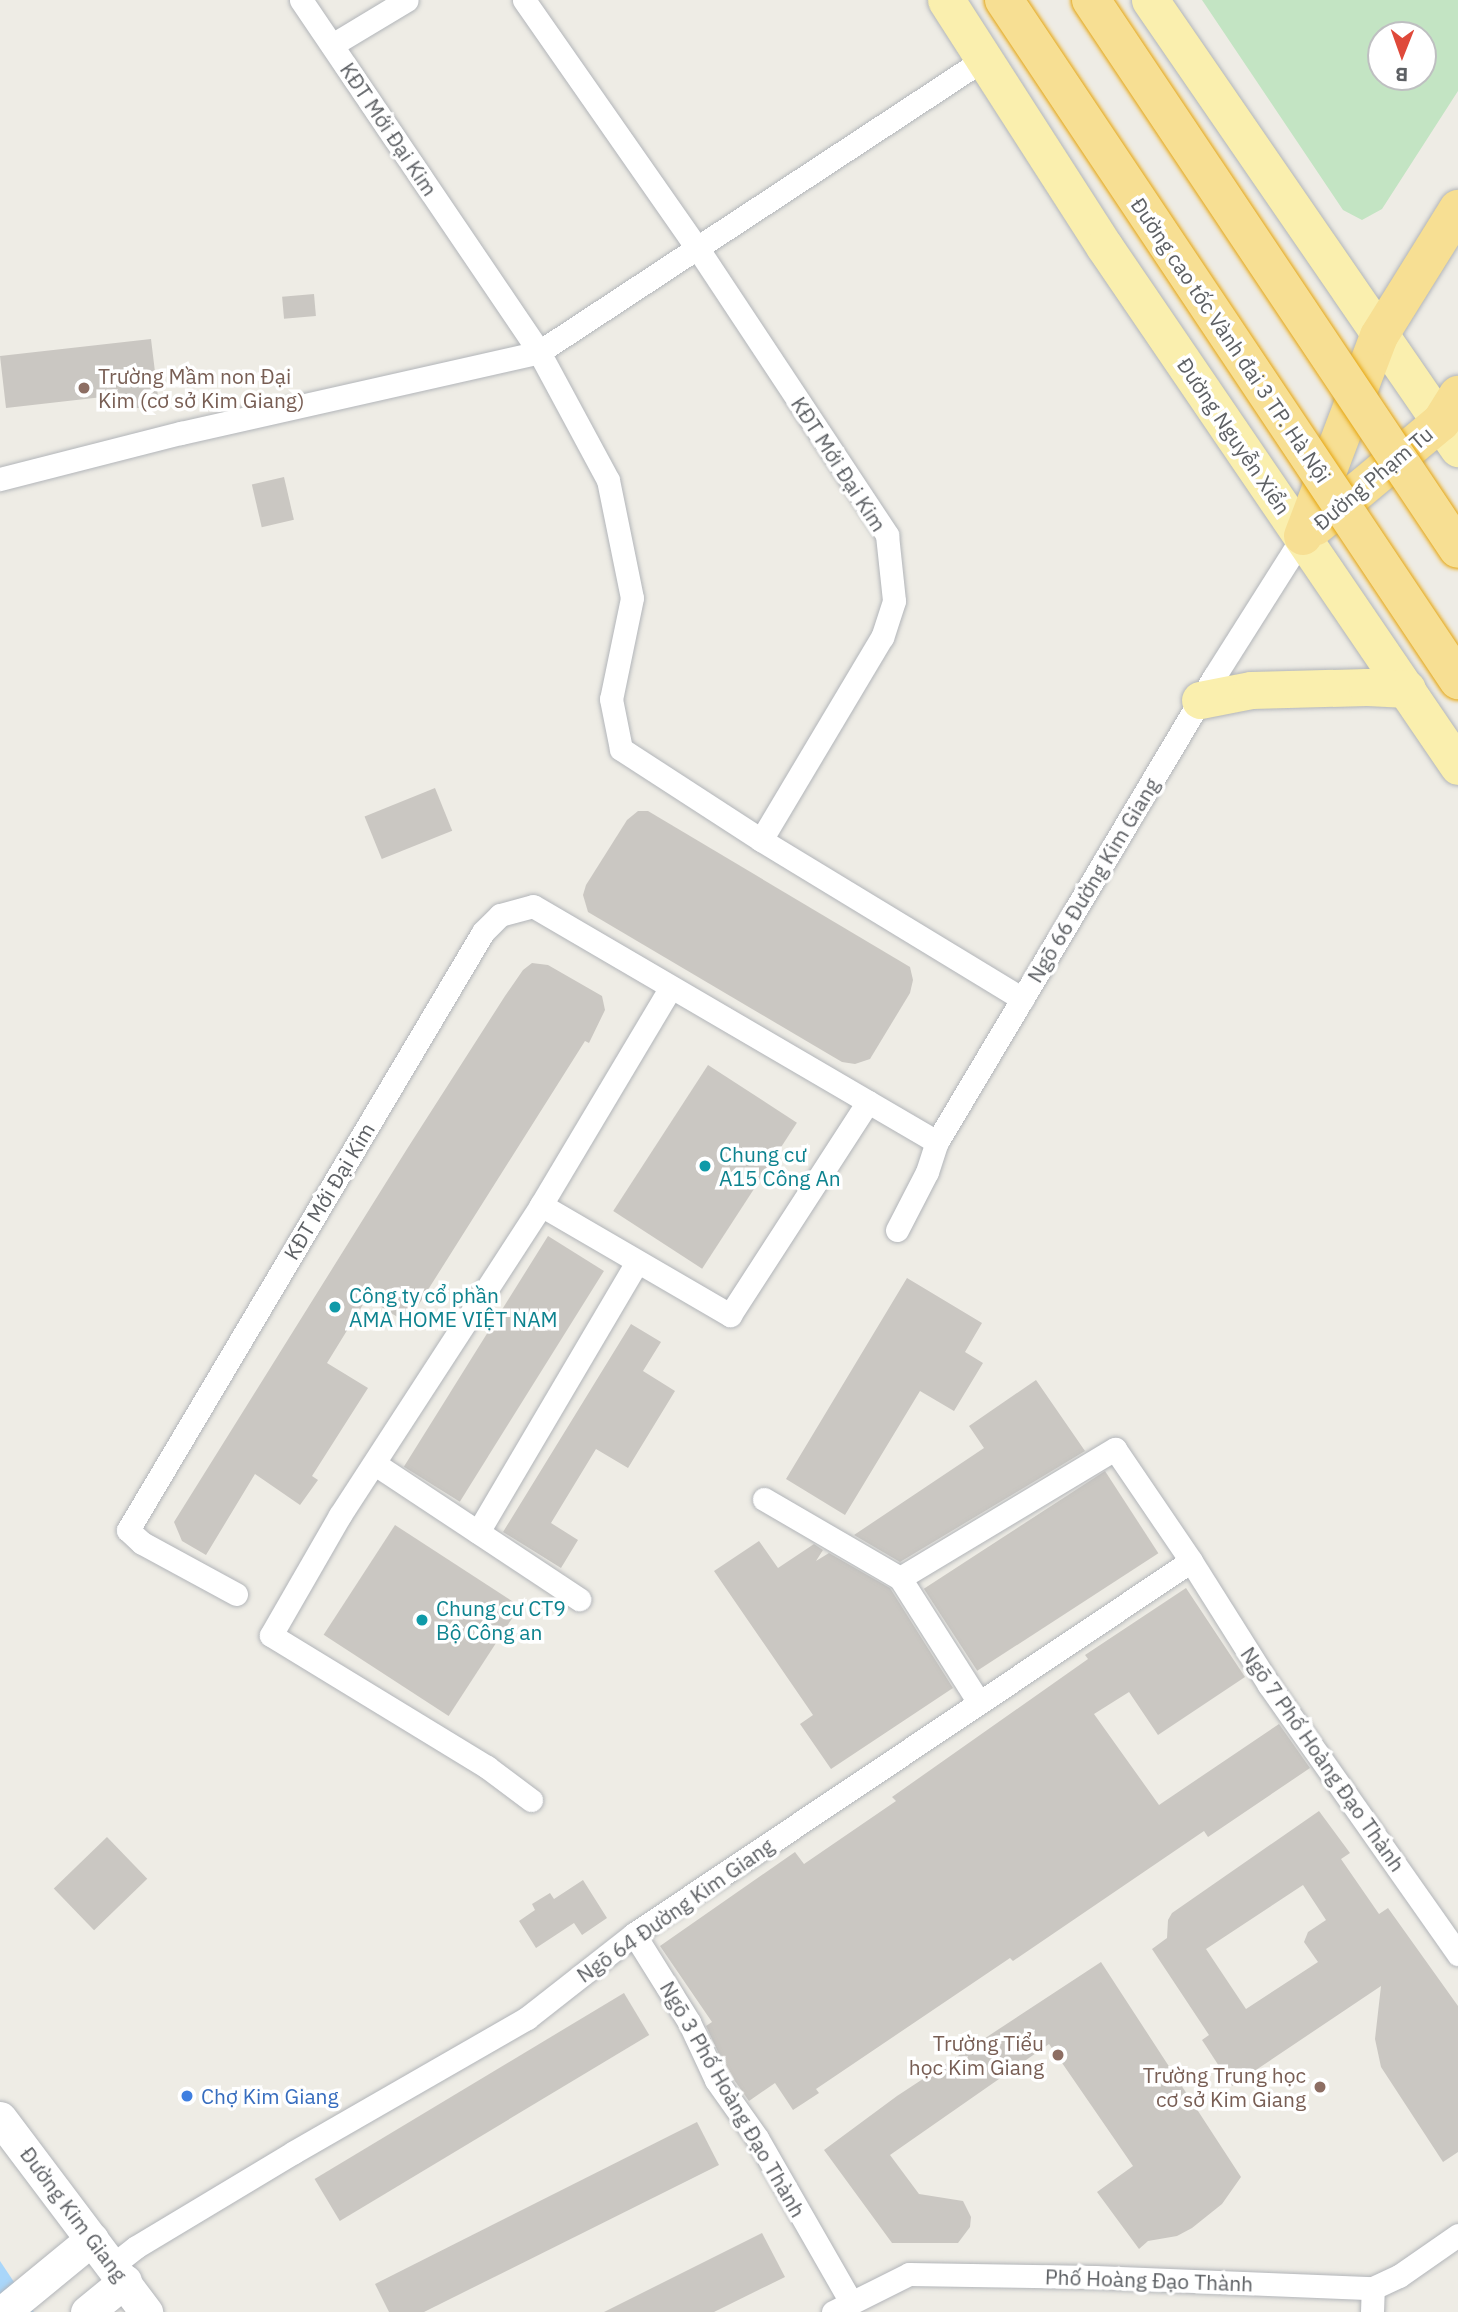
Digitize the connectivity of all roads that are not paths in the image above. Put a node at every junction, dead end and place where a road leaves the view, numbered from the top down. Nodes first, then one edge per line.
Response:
1 (301, 0) edge
2 (407, 0) edge
3 (524, 0) edge
4 (946, 0) edge
5 (1004, 0) edge
6 (1091, 0) edge
7 (1150, 0) edge
8 (332, 46) junction
9 (984, 59) junction
10 (1458, 209) edge
11 (698, 249) junction
12 (1379, 335) junction
13 (539, 352) junction
14 (1452, 422) edge
15 (0, 479) edge
16 (1303, 537) junction
17 (1458, 549) edge
18 (1458, 680) edge
19 (1407, 690) junction
20 (1200, 700) junction
21 (1458, 766) edge
22 (761, 840) junction
23 (670, 989) junction
24 (1022, 999) junction
25 (868, 1102) junction
26 (937, 1142) junction
27 (541, 1205) junction
28 (897, 1230) dead end
29 (637, 1262) junction
30 (375, 1464) junction
31 (764, 1499) dead end
32 (478, 1532) junction
33 (1191, 1561) junction
34 (900, 1578) junction
35 (236, 1594) dead end
36 (579, 1600) dead end
37 (978, 1702) junction
38 (531, 1800) dead end
39 (634, 1934) junction
40 (1458, 1954) edge
41 (0, 2118) edge
42 (1458, 2235) edge
43 (92, 2239) junction
44 (119, 2273) junction
45 (1373, 2288) junction
46 (854, 2306) edge
47 (4, 2312) edge
48 (87, 2312) edge
49 (146, 2312) edge
50 (1372, 2312) edge

1 - 8 street, KĐT Mới Đại Kim
2 - 8 street, KĐT Mới Đại Kim
3 - 11 street, KĐT Mới Đại Kim
4 - 9 main road, Đường Nguyễn Xiển
5 - 18 highway, Đường cao tốc Vành đai 3 TP. Hà Nội, bridge
6 - 17 highway, bridge
7 - 12 main road
8 - 13 street, KĐT Mới Đại Kim
9 - 11 street
9 - 16 main road, Đường Nguyễn Xiển
10 - 12 highway, Đường Phạm Tu
11 - 13 street
11 - 22 street, KĐT Mới Đại Kim
12 - 14 main road
12 - 16 highway, Đường Phạm Tu
13 - 15 street
13 - 22 street, KĐT Mới Đại Kim
14 - 16 highway, Đường Phạm Tu
16 - 19 main road, Đường Nguyễn Xiển
16 - 20 street, Ngõ 66 Đường Kim Giang
19 - 20 main road
19 - 21 main road, Đường Nguyễn Xiển
20 - 24 street, Ngõ 66 Đường Kim Giang
22 - 24 street, KĐT Mới Đại Kim
23 - 25 street, KĐT Mới Đại Kim
23 - 27 street
23 - 35 street, KĐT Mới Đại Kim
24 - 26 street, Ngõ 66 Đường Kim Giang
25 - 26 street, KĐT Mới Đại Kim
25 - 29 street
26 - 28 street, Ngõ 66 Đường Kim Giang
27 - 29 street
27 - 30 street
29 - 32 street
30 - 32 street
30 - 38 street
31 - 34 street
32 - 36 street
33 - 34 street, Ngõ 7 Phố Hoàng Đạo Thành
33 - 37 street, Ngõ 64 Đường Kim Giang
33 - 40 street, Ngõ 7 Phố Hoàng Đạo Thành
34 - 37 street
37 - 39 street, Ngõ 64 Đường Kim Giang
39 - 44 street, Ngõ 64 Đường Kim Giang
39 - 46 street, Ngõ 3 Phố Hoàng Đạo Thành
41 - 43 main road, Đường Kim Giang
42 - 45 street, Phố Hoàng Đạo Thành
43 - 44 main road, Đường Kim Giang
43 - 47 main road
44 - 48 main road
44 - 49 main road, Đường Kim Giang
45 - 46 street, Phố Hoàng Đạo Thành
45 - 50 street

